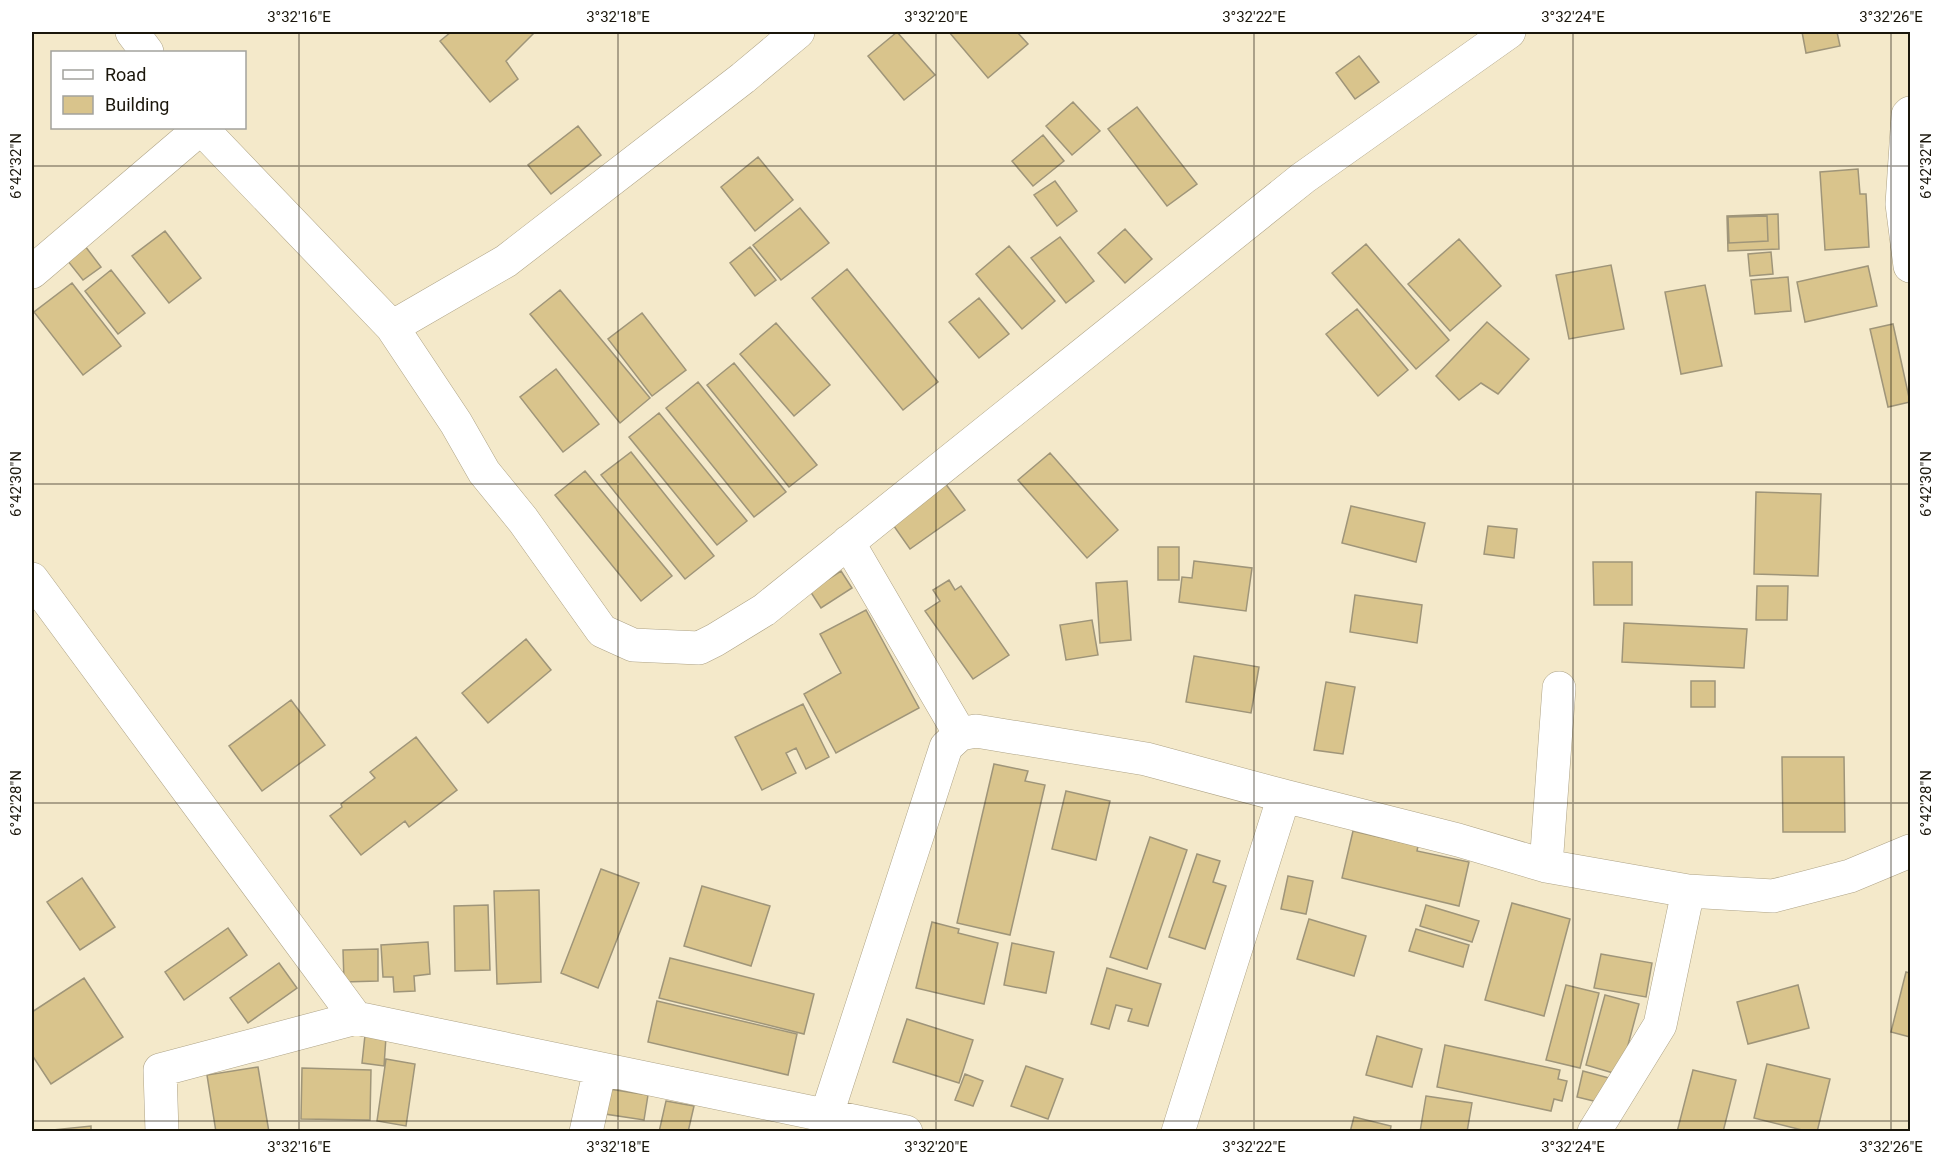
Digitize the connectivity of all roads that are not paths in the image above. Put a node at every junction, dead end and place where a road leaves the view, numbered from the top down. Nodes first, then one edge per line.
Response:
1 (132, 32) edge
2 (798, 32) edge
3 (1509, 32) edge
4 (146, 51) edge
5 (1911, 113) edge
6 (200, 129) edge
7 (202, 129) edge
8 (1911, 266) edge
9 (32, 272) edge
10 (392, 327) junction
11 (848, 542) junction
12 (32, 579) edge
13 (1559, 688) dead end
14 (960, 734) junction
15 (1284, 796) junction
16 (1911, 851) edge
17 (1546, 866) junction
18 (1688, 891) junction
19 (356, 1018) junction
20 (600, 1069) junction
21 (826, 1117) junction
22 (162, 1131) edge
23 (586, 1131) edge
24 (906, 1131) edge
25 (1178, 1131) edge
26 (1594, 1131) edge

1 - 4 street
2 - 10 street
3 - 11 street
5 - 8 street
6 - 9 street
7 - 10 street
10 - 11 street
11 - 14 street
12 - 19 street
13 - 17 street
14 - 15 street
14 - 21 street
15 - 17 street
15 - 25 street
16 - 18 street
17 - 18 street
18 - 26 street
19 - 20 street
19 - 22 street
20 - 21 street
20 - 23 street
21 - 24 street

